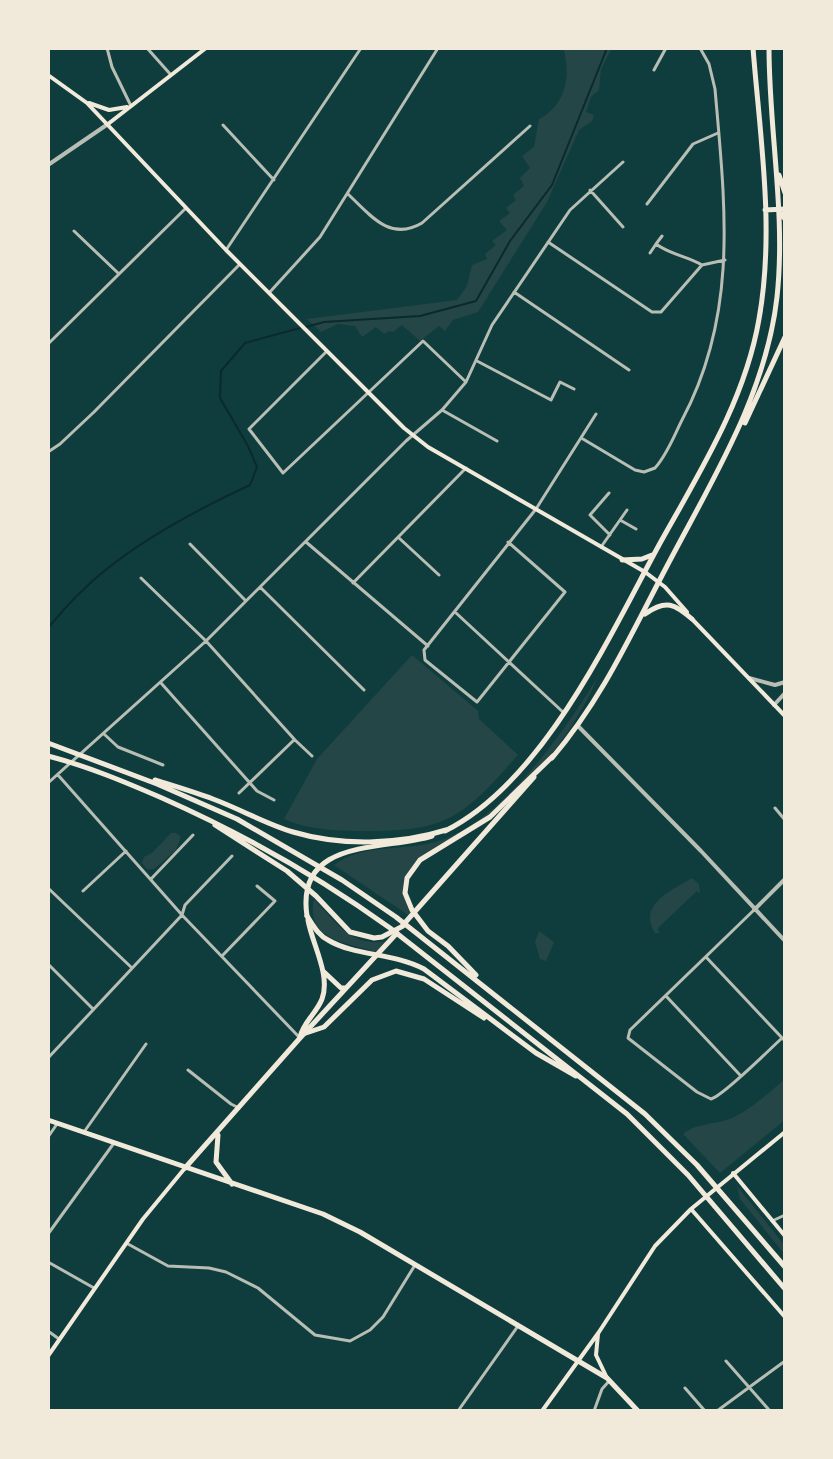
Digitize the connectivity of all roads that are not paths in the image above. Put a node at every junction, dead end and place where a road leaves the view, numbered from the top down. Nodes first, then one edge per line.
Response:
1 (107, 48) edge
2 (147, 48) edge
3 (206, 48) edge
4 (361, 48) edge
5 (438, 48) edge
6 (666, 48) edge
7 (700, 48) edge
8 (753, 48) edge
9 (769, 48) edge
10 (654, 70) dead end
11 (48, 75) edge
12 (171, 75) junction
13 (87, 103) junction
14 (131, 106) junction
15 (108, 124) junction
16 (223, 125) dead end
17 (530, 126) dead end
18 (718, 133) junction
19 (623, 162) dead end
20 (48, 165) edge
21 (778, 172) junction
22 (274, 180) junction
23 (590, 190) junction
24 (785, 193) edge
25 (348, 194) junction
26 (647, 204) dead end
27 (186, 207) junction
28 (782, 209) edge
29 (765, 210) junction
30 (785, 219) edge
31 (623, 227) dead end
32 (74, 231) dead end
33 (662, 236) dead end
34 (547, 242) junction
35 (656, 244) junction
36 (226, 250) junction
37 (650, 253) dead end
38 (725, 260) junction
39 (240, 264) junction
40 (702, 265) junction
41 (118, 273) junction
42 (514, 292) junction
43 (269, 293) junction
44 (785, 337) edge
45 (48, 344) edge
46 (785, 345) edge
47 (327, 351) junction
48 (777, 359) junction
49 (475, 360) junction
50 (629, 370) dead end
51 (466, 382) junction
52 (574, 389) dead end
53 (366, 394) junction
54 (442, 410) junction
55 (596, 414) dead end
56 (739, 430) junction
57 (412, 435) junction
58 (582, 439) junction
59 (497, 441) dead end
60 (48, 452) edge
61 (466, 468) junction
62 (609, 493) dead end
63 (536, 509) junction
64 (627, 510) dead end
65 (620, 520) junction
66 (636, 529) dead end
67 (610, 535) junction
68 (399, 538) junction
69 (306, 542) junction
70 (508, 542) junction
71 (190, 544) dead end
72 (601, 547) junction
73 (656, 552) junction
74 (622, 560) junction
75 (645, 572) junction
76 (439, 575) dead end
77 (141, 578) dead end
78 (659, 582) junction
79 (353, 583) junction
80 (260, 587) junction
81 (245, 600) junction
82 (455, 612) junction
83 (644, 614) junction
84 (692, 619) junction
85 (206, 641) junction
86 (428, 646) junction
87 (510, 663) junction
88 (745, 677) junction
89 (160, 682) junction
90 (785, 682) edge
91 (364, 690) dead end
92 (785, 693) edge
93 (774, 705) junction
94 (564, 714) junction
95 (785, 716) edge
96 (578, 726) junction
97 (104, 734) junction
98 (295, 740) junction
99 (48, 743) edge
100 (48, 756) edge
101 (312, 756) dead end
102 (553, 756) junction
103 (107, 764) junction
104 (163, 765) dead end
105 (58, 775) junction
106 (250, 781) junction
107 (48, 783) edge
108 (239, 793) dead end
109 (274, 800) dead end
110 (775, 808) dead end
111 (205, 817) junction
112 (785, 820) edge
113 (446, 830) junction
114 (193, 835) dead end
115 (126, 851) junction
116 (232, 856) dead end
117 (151, 879) junction
118 (785, 879) edge
119 (257, 886) dead end
120 (48, 888) edge
121 (83, 891) dead end
122 (754, 910) junction
123 (182, 915) junction
124 (307, 916) junction
125 (403, 926) junction
126 (785, 941) edge
127 (222, 956) junction
128 (706, 957) junction
129 (48, 964) edge
130 (132, 968) junction
131 (322, 971) junction
132 (348, 988) junction
133 (490, 990) junction
134 (665, 996) junction
135 (93, 1009) junction
136 (306, 1033) junction
137 (509, 1033) junction
138 (300, 1038) junction
139 (784, 1039) edge
140 (146, 1044) dead end
141 (48, 1058) edge
142 (188, 1070) dead end
143 (740, 1075) junction
144 (594, 1086) junction
145 (239, 1108) junction
146 (48, 1120) edge
147 (57, 1123) junction
148 (219, 1131) junction
149 (84, 1132) junction
150 (785, 1132) edge
151 (48, 1137) edge
152 (114, 1142) junction
153 (185, 1168) junction
154 (733, 1173) junction
155 (233, 1184) junction
156 (691, 1209) junction
157 (785, 1215) edge
158 (772, 1221) junction
159 (48, 1234) edge
160 (785, 1236) edge
161 (126, 1242) junction
162 (48, 1262) edge
163 (415, 1265) junction
164 (785, 1267) edge
165 (94, 1288) junction
166 (785, 1289) edge
167 (785, 1317) edge
168 (519, 1325) junction
169 (48, 1331) edge
170 (599, 1332) junction
171 (59, 1339) junction
172 (48, 1356) edge
173 (578, 1360) junction
174 (726, 1361) dead end
175 (785, 1361) edge
176 (608, 1379) junction
177 (749, 1387) junction
178 (685, 1388) dead end
179 (458, 1411) edge
180 (542, 1411) edge
181 (594, 1411) edge
182 (638, 1411) edge
183 (705, 1411) edge
184 (717, 1411) edge
185 (770, 1411) edge

1 - 14 street
2 - 12 street
3 - 12 main road
4 - 22 street
5 - 25 street
6 - 10 street
7 - 18 street
8 - 29 main road
9 - 21 main road
11 - 13 main road
12 - 14 main road
13 - 14 main road
13 - 15 main road
14 - 15 main road
15 - 20 street
15 - 27 main road
16 - 22 street
17 - 25 street
18 - 26 street
18 - 38 street
19 - 23 street
21 - 24 main road
21 - 28 main road
22 - 36 street
23 - 31 street
23 - 34 street
25 - 43 street
27 - 36 main road
27 - 41 street
28 - 29 main road
28 - 30 main road
28 - 56 main road
29 - 73 main road
32 - 41 street
33 - 35 street
34 - 40 street
34 - 42 street
35 - 37 street
35 - 40 street
36 - 39 main road
38 - 40 street
38 - 58 street
39 - 43 main road
39 - 60 street
41 - 45 street
42 - 49 street
42 - 50 street
43 - 47 main road
44 - 48 main road
46 - 48 main road
47 - 53 main road
47 - 53 street
48 - 56 main road
49 - 51 street
49 - 52 street
51 - 53 street
51 - 54 street
53 - 57 main road
54 - 57 street
54 - 59 street
55 - 58 street
56 - 78 main road
57 - 61 main road
57 - 69 street
58 - 63 street
61 - 63 main road
61 - 68 street
62 - 67 street
63 - 70 street
63 - 72 main road
64 - 65 street
65 - 66 street
65 - 67 street
67 - 72 street
68 - 76 street
68 - 79 street
69 - 79 street
69 - 80 street
70 - 82 street
70 - 87 street
71 - 81 street
72 - 74 main road
73 - 74 main road
73 - 75 main road
74 - 75 main road
75 - 78 main road
75 - 94 main road
77 - 85 street
78 - 83 main road
78 - 84 main road
79 - 86 street
80 - 81 street
80 - 91 street
81 - 85 street
82 - 86 street
82 - 87 street
83 - 84 main road
83 - 96 main road
84 - 88 main road
85 - 89 street
85 - 98 street
86 - 87 street
87 - 94 street
88 - 90 street
88 - 93 main road
89 - 97 street
89 - 106 street
92 - 93 street
93 - 95 main road
94 - 113 main road
96 - 102 main road
96 - 122 street
97 - 104 street
97 - 105 street
98 - 101 street
98 - 106 street
99 - 103 main road
100 - 111 main road
102 - 125 main road
102 - 133 main road
103 - 113 main road
103 - 133 main road
105 - 107 street
105 - 115 street
106 - 108 street
106 - 109 street
110 - 112 street
111 - 125 main road
111 - 144 main road
113 - 124 main road
114 - 117 street
115 - 117 street
115 - 121 street
116 - 123 street
117 - 123 street
118 - 122 street
119 - 127 street
120 - 130 street
122 - 126 street
122 - 128 street
123 - 127 street
123 - 130 street
124 - 131 main road
124 - 137 main road
125 - 132 main road
127 - 138 street
128 - 134 street
128 - 139 street
129 - 135 street
130 - 135 street
131 - 132 main road
131 - 138 main road
132 - 136 main road
133 - 164 main road
134 - 143 street
134 - 143 street
135 - 141 street
136 - 137 main road
136 - 138 main road
137 - 144 main road
138 - 145 main road
139 - 143 street
140 - 149 street
142 - 145 street
144 - 166 main road
145 - 148 main road
146 - 147 main road
147 - 149 main road
147 - 151 street
148 - 153 main road
148 - 155 main road
149 - 152 main road
150 - 154 main road
152 - 153 main road
152 - 159 street
153 - 155 main road
153 - 161 main road
154 - 156 main road
154 - 158 main road
155 - 163 main road
156 - 167 main road
156 - 170 main road
157 - 158 street
158 - 160 main road
161 - 163 street
161 - 165 main road
162 - 165 street
163 - 168 main road
165 - 171 main road
168 - 173 main road
168 - 179 street
169 - 171 street
170 - 173 main road
170 - 176 main road
171 - 172 main road
173 - 176 main road
173 - 180 main road
174 - 177 street
175 - 177 street
176 - 181 street
176 - 182 main road
177 - 184 street
177 - 185 street
178 - 183 street

